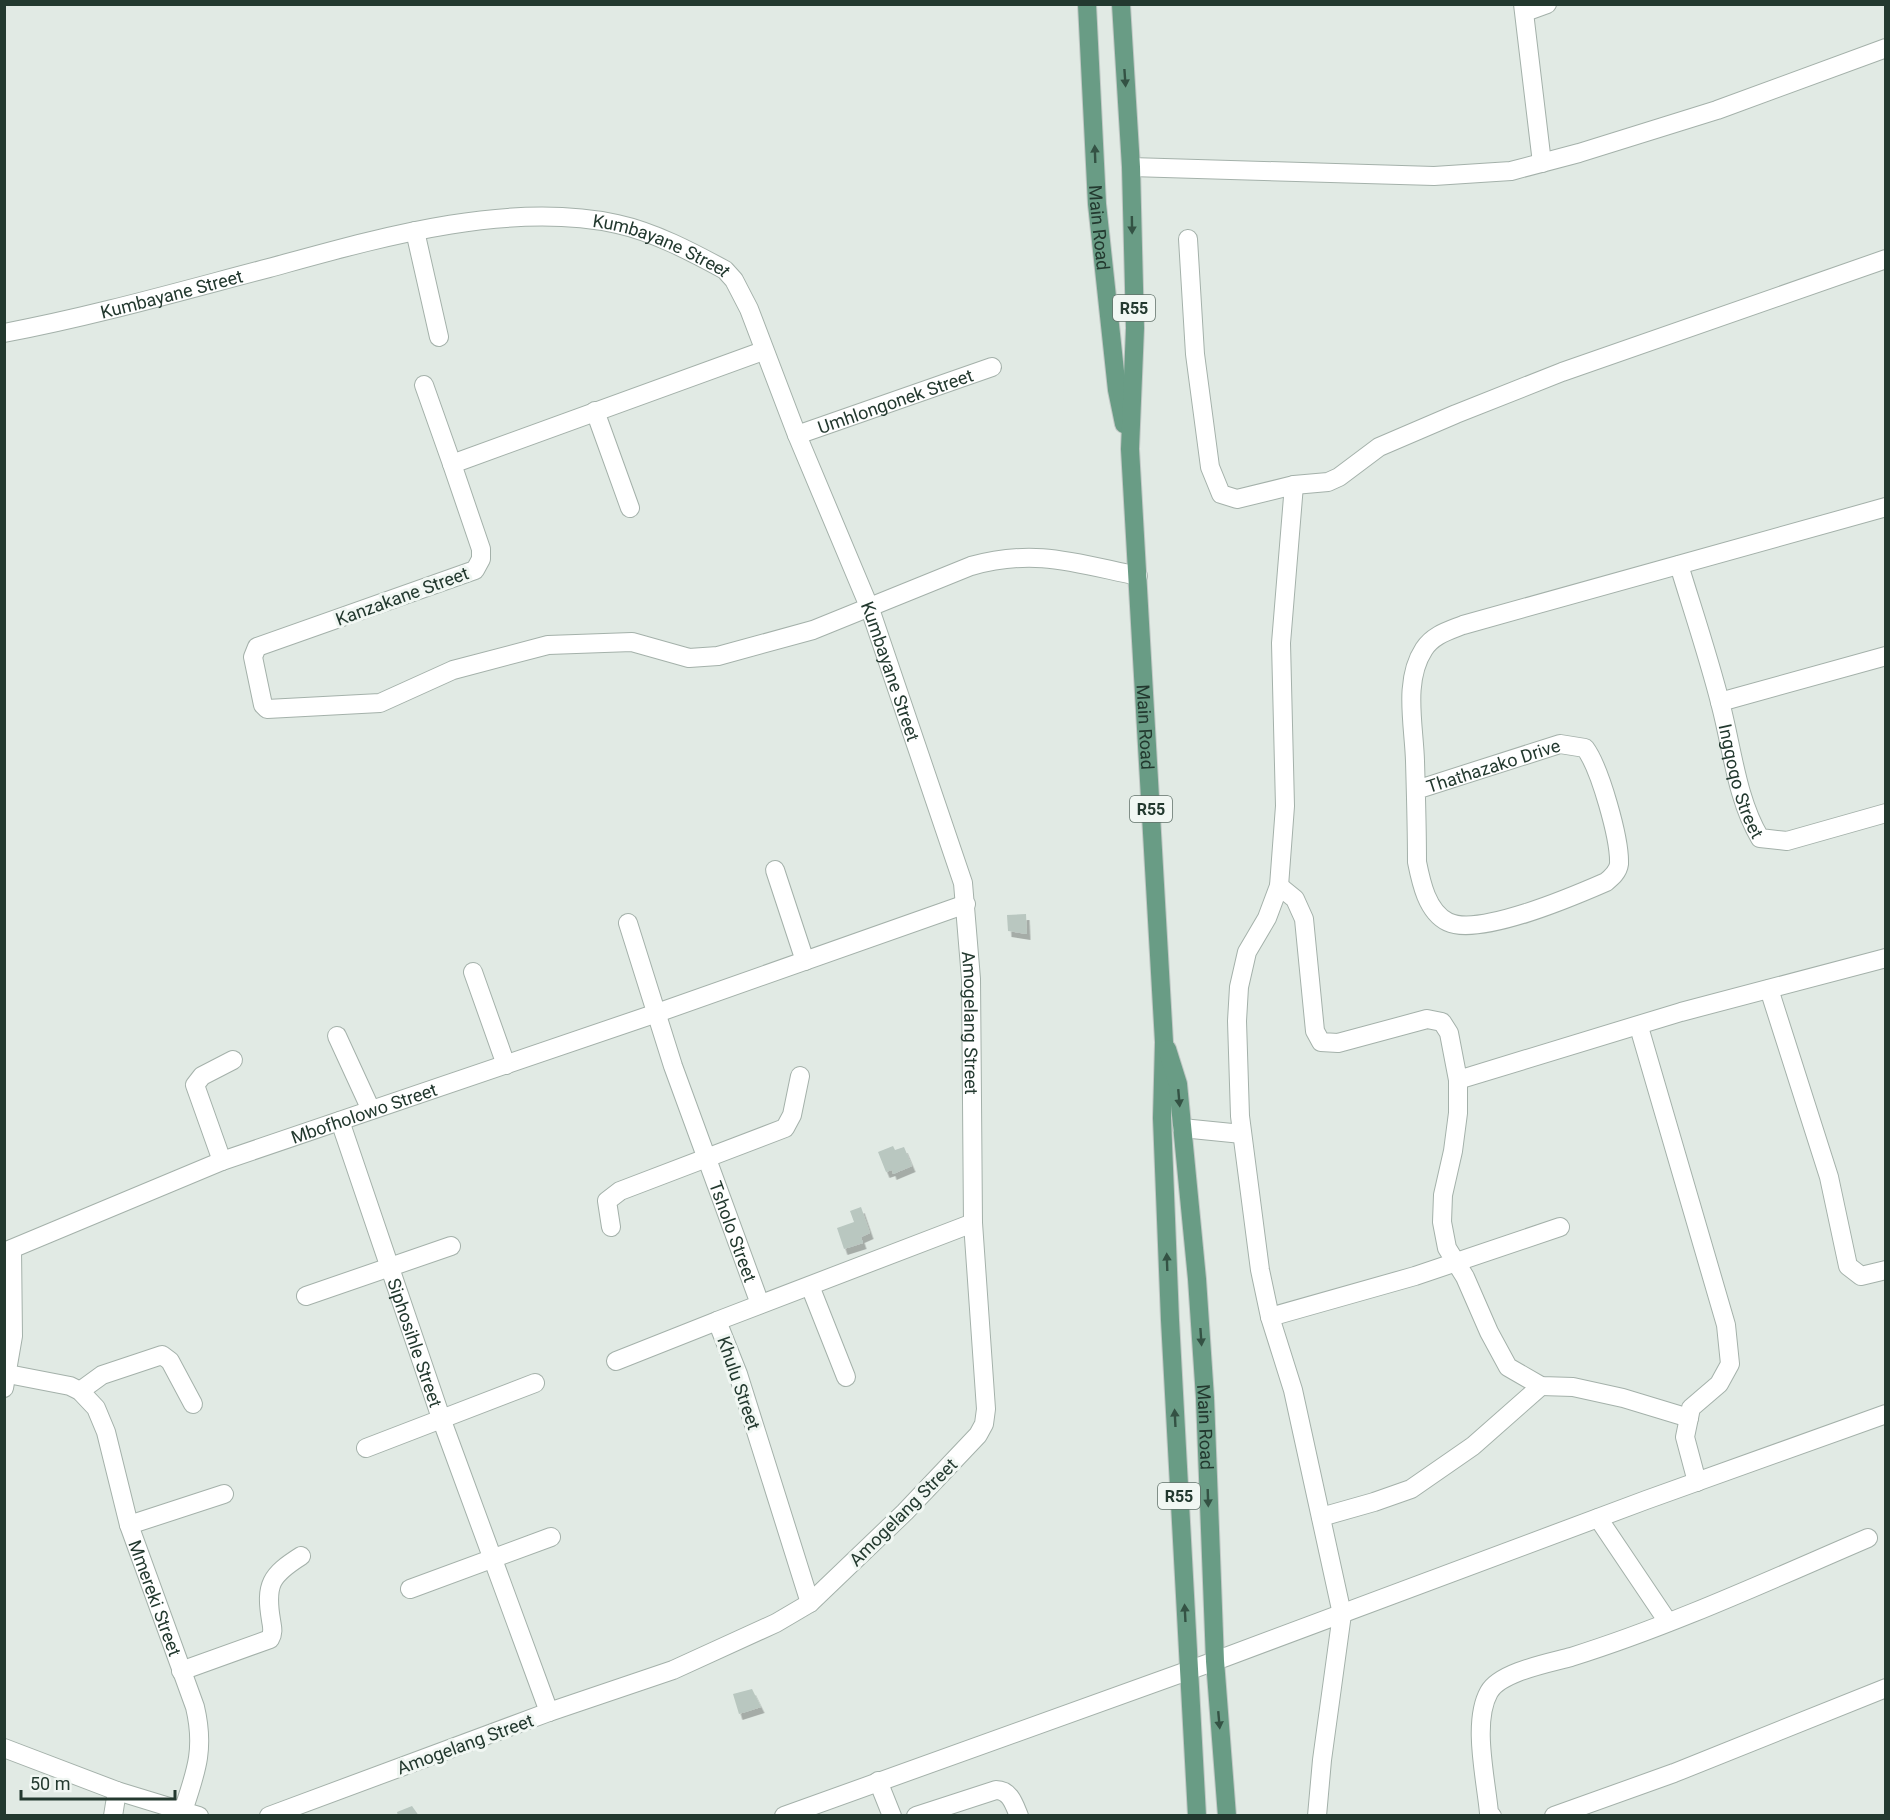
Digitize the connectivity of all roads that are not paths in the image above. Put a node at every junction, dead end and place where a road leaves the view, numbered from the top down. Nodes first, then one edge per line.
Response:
1 (1087, 4) edge
2 (1121, 4) edge
3 (1547, 4) edge
4 (1524, 8) edge
5 (1886, 48) edge
6 (1542, 163) junction
7 (1131, 167) junction
8 (415, 231) junction
9 (1188, 239) dead end
10 (1886, 258) edge
11 (4, 333) edge
12 (440, 337) dead end
13 (764, 351) junction
14 (992, 367) dead end
15 (424, 385) dead end
16 (596, 411) junction
17 (796, 435) junction
18 (1130, 449) junction
19 (452, 464) junction
20 (1294, 485) junction
21 (1886, 507) edge
22 (630, 508) dead end
23 (1679, 565) junction
24 (1137, 576) junction
25 (870, 609) junction
26 (1886, 656) edge
27 (1720, 702) junction
28 (1416, 790) junction
29 (1886, 813) edge
30 (946, 836) joint
31 (775, 870) dead end
32 (1279, 886) junction
33 (966, 904) junction
34 (628, 923) dead end
35 (1886, 958) edge
36 (805, 961) junction
37 (473, 972) dead end
38 (1769, 989) junction
39 (657, 1013) junction
40 (1639, 1027) junction
41 (337, 1036) dead end
42 (1164, 1042) junction
43 (233, 1060) dead end
44 (506, 1065) junction
45 (800, 1076) dead end
46 (1458, 1080) junction
47 (371, 1110) junction
48 (340, 1121) junction
49 (1182, 1128) junction
50 (1242, 1134) junction
51 (706, 1158) junction
52 (222, 1161) junction
53 (973, 1223) junction
54 (611, 1227) dead end
55 (1560, 1227) dead end
56 (451, 1245) dead end
57 (8, 1251) edge
58 (1456, 1263) junction
59 (390, 1267) junction
60 (1886, 1270) edge
61 (810, 1286) junction
62 (306, 1296) dead end
63 (760, 1304) junction
64 (1270, 1317) junction
65 (717, 1322) junction
66 (616, 1361) dead end
67 (846, 1377) dead end
68 (6, 1381) edge
69 (535, 1383) dead end
70 (1541, 1386) junction
71 (80, 1391) junction
72 (193, 1404) dead end
73 (1886, 1414) edge
74 (441, 1418) junction
75 (1689, 1418) junction
76 (366, 1448) dead end
77 (1697, 1482) junction
78 (224, 1494) dead end
79 (1321, 1517) junction
80 (1598, 1518) junction
81 (129, 1526) junction
82 (551, 1537) dead end
83 (1868, 1538) dead end
84 (301, 1556) dead end
85 (493, 1558) junction
86 (410, 1589) dead end
87 (810, 1603) junction
88 (1342, 1614) junction
89 (1668, 1622) junction
90 (1215, 1662) junction
91 (181, 1671) junction
92 (1188, 1671) junction
93 (1886, 1689) edge
94 (549, 1712) junction
95 (4, 1748) edge
96 (878, 1782) junction
97 (117, 1791) junction
98 (191, 1813) edge
99 (113, 1815) edge
100 (269, 1815) edge
101 (784, 1815) edge
102 (892, 1815) edge
103 (916, 1815) edge
104 (1019, 1815) edge
105 (1197, 1815) edge
106 (1227, 1815) edge
107 (1317, 1815) edge
108 (1492, 1815) edge
109 (1554, 1815) edge

18 -> 1 main road, Main Road / R55
2 -> 7 main road, Main Road / R55
3 - 4 street
4 - 6 street
5 - 6 street
6 - 7 street
7 -> 18 main road, Main Road / R55
8 - 11 street, Kumbayane Street
8 - 12 street
8 - 13 street, Kumbayane Street
9 - 20 street
10 - 20 street
13 - 16 street
13 - 17 street, Kumbayane Street
14 - 17 street, Umhlongonek Street
15 - 19 street, Kanzakane Street
16 - 19 street
16 - 22 street
17 - 25 street, Kumbayane Street
18 - 24 main road, Main Road / R55
19 - 25 street, Kanzakane Street
20 - 32 street
21 - 23 street, Thathazako Drive
23 - 27 street, Ingqoqo Street
23 - 28 street, Thathazako Drive
24 - 25 street
24 - 42 main road, Main Road / R55
25 - 30 street, Kumbayane Street
26 - 27 street, Ingqoqo Street
27 - 29 street, Ingqoqo Street
28 - 28 street, Thathazako Drive
30 - 33 street, Amogelang Street
31 - 36 street
32 - 46 street
32 - 50 street
33 - 36 street, Mbofholowo Street
33 - 53 street, Amogelang Street
34 - 39 street
35 - 38 street
36 - 39 street, Mbofholowo Street
37 - 44 street
38 - 40 street
38 - 60 street
39 - 44 street, Mbofholowo Street
39 - 51 street, Tsholo Street
40 - 46 street
40 - 75 street
41 - 47 street
42 -> 49 main road, Main Road / R55
92 -> 42 main road, Main Road / R55
43 - 52 street
44 - 47 street, Mbofholowo Street
45 - 51 street, Tsholo Street
46 - 58 street
47 - 48 street, Mbofholowo Street
48 - 52 street, Mbofholowo Street
48 - 59 street, Siphosihle Street
49 - 50 street
49 -> 90 main road, Main Road / R55
50 - 64 street
51 - 54 street, Tsholo Street
51 - 63 street, Tsholo Street
52 - 57 street, Mbofholowo Street
53 - 61 street, Khulu Street
53 - 87 street, Amogelang Street
55 - 58 street
56 - 59 street, Siphosihle Street
57 - 68 street, Mbofholowo Street
58 - 64 street
58 - 70 street
59 - 62 street, Siphosihle Street
59 - 74 street, Siphosihle Street
61 - 63 street, Khulu Street
61 - 67 street
63 - 65 street, Khulu Street
64 - 79 street
65 - 66 street
65 - 87 street, Khulu Street
68 - 71 street
69 - 74 street, Siphosihle Street
70 - 75 street
70 - 79 street
71 - 72 street
71 - 81 street, Mmereki Street
73 - 77 street
74 - 76 street, Siphosihle Street
74 - 85 street, Siphosihle Street
75 - 77 street
77 - 80 street
78 - 81 street, Mmereki Street
79 - 88 street
80 - 88 street
80 - 89 street
81 - 91 street, Mmereki Street
82 - 85 street
83 - 89 street
84 - 91 street, Mmereki Street
85 - 86 street
85 - 94 street, Siphosihle Street
87 - 94 street, Amogelang Street
88 - 90 street
88 - 107 street
89 - 108 street
90 - 92 street
90 -> 106 main road, Main Road / R55
91 - 98 street, Mmereki Street
92 - 96 street
92 - 105 main road, Main Road / R55
93 - 109 street
94 - 100 street, Amogelang Street
95 - 97 street
96 - 101 street
96 - 102 street
97 - 98 street
97 - 99 street
103 - 104 street

